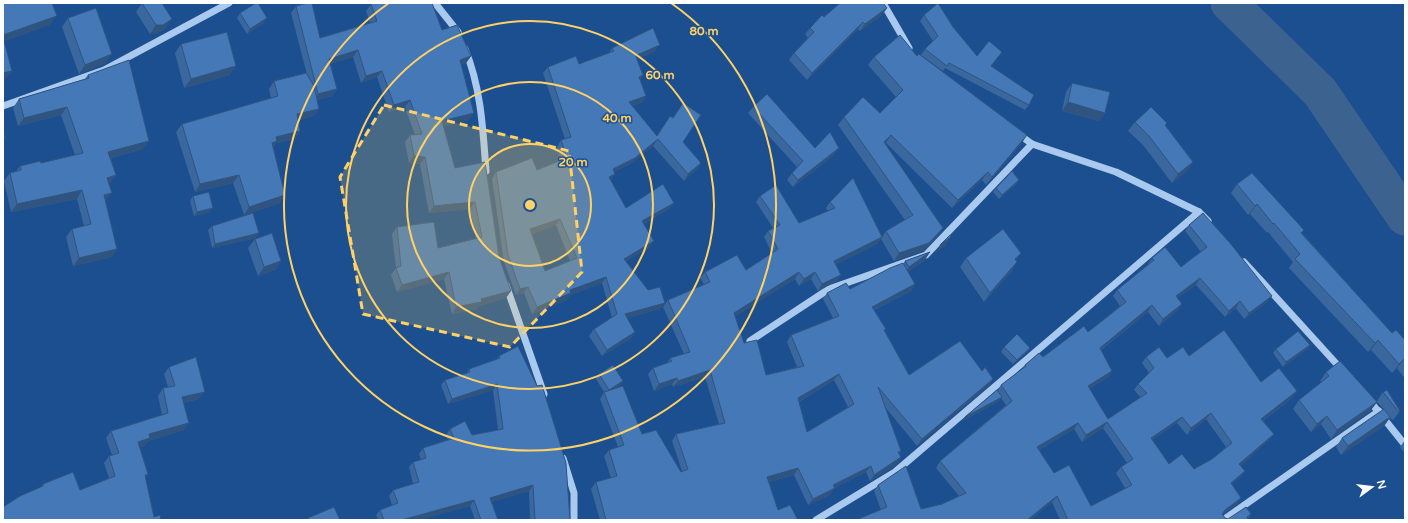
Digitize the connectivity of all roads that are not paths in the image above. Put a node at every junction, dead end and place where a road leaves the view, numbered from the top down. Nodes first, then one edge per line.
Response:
1 (229, 3) edge
2 (435, 3) edge
3 (884, 3) edge
4 (913, 55) edge
5 (3, 106) edge
6 (1013, 130) edge
7 (1032, 144) junction
8 (486, 176) edge
9 (1199, 212) junction
10 (1215, 230) edge
11 (1236, 253) edge
12 (504, 278) edge
13 (750, 341) edge
14 (1348, 376) edge
15 (1363, 394) edge
16 (548, 404) edge
17 (1379, 411) junction
18 (1405, 445) edge
19 (561, 449) edge
20 (574, 520) edge
21 (816, 520) edge
22 (1223, 520) edge

1 - 5 street
2 - 8 street
3 - 4 street
6 - 7 street
7 - 9 street
7 - 13 street
9 - 10 street
9 - 21 street
11 - 14 street
12 - 16 street
15 - 17 street
17 - 18 street
17 - 22 street
19 - 20 street

